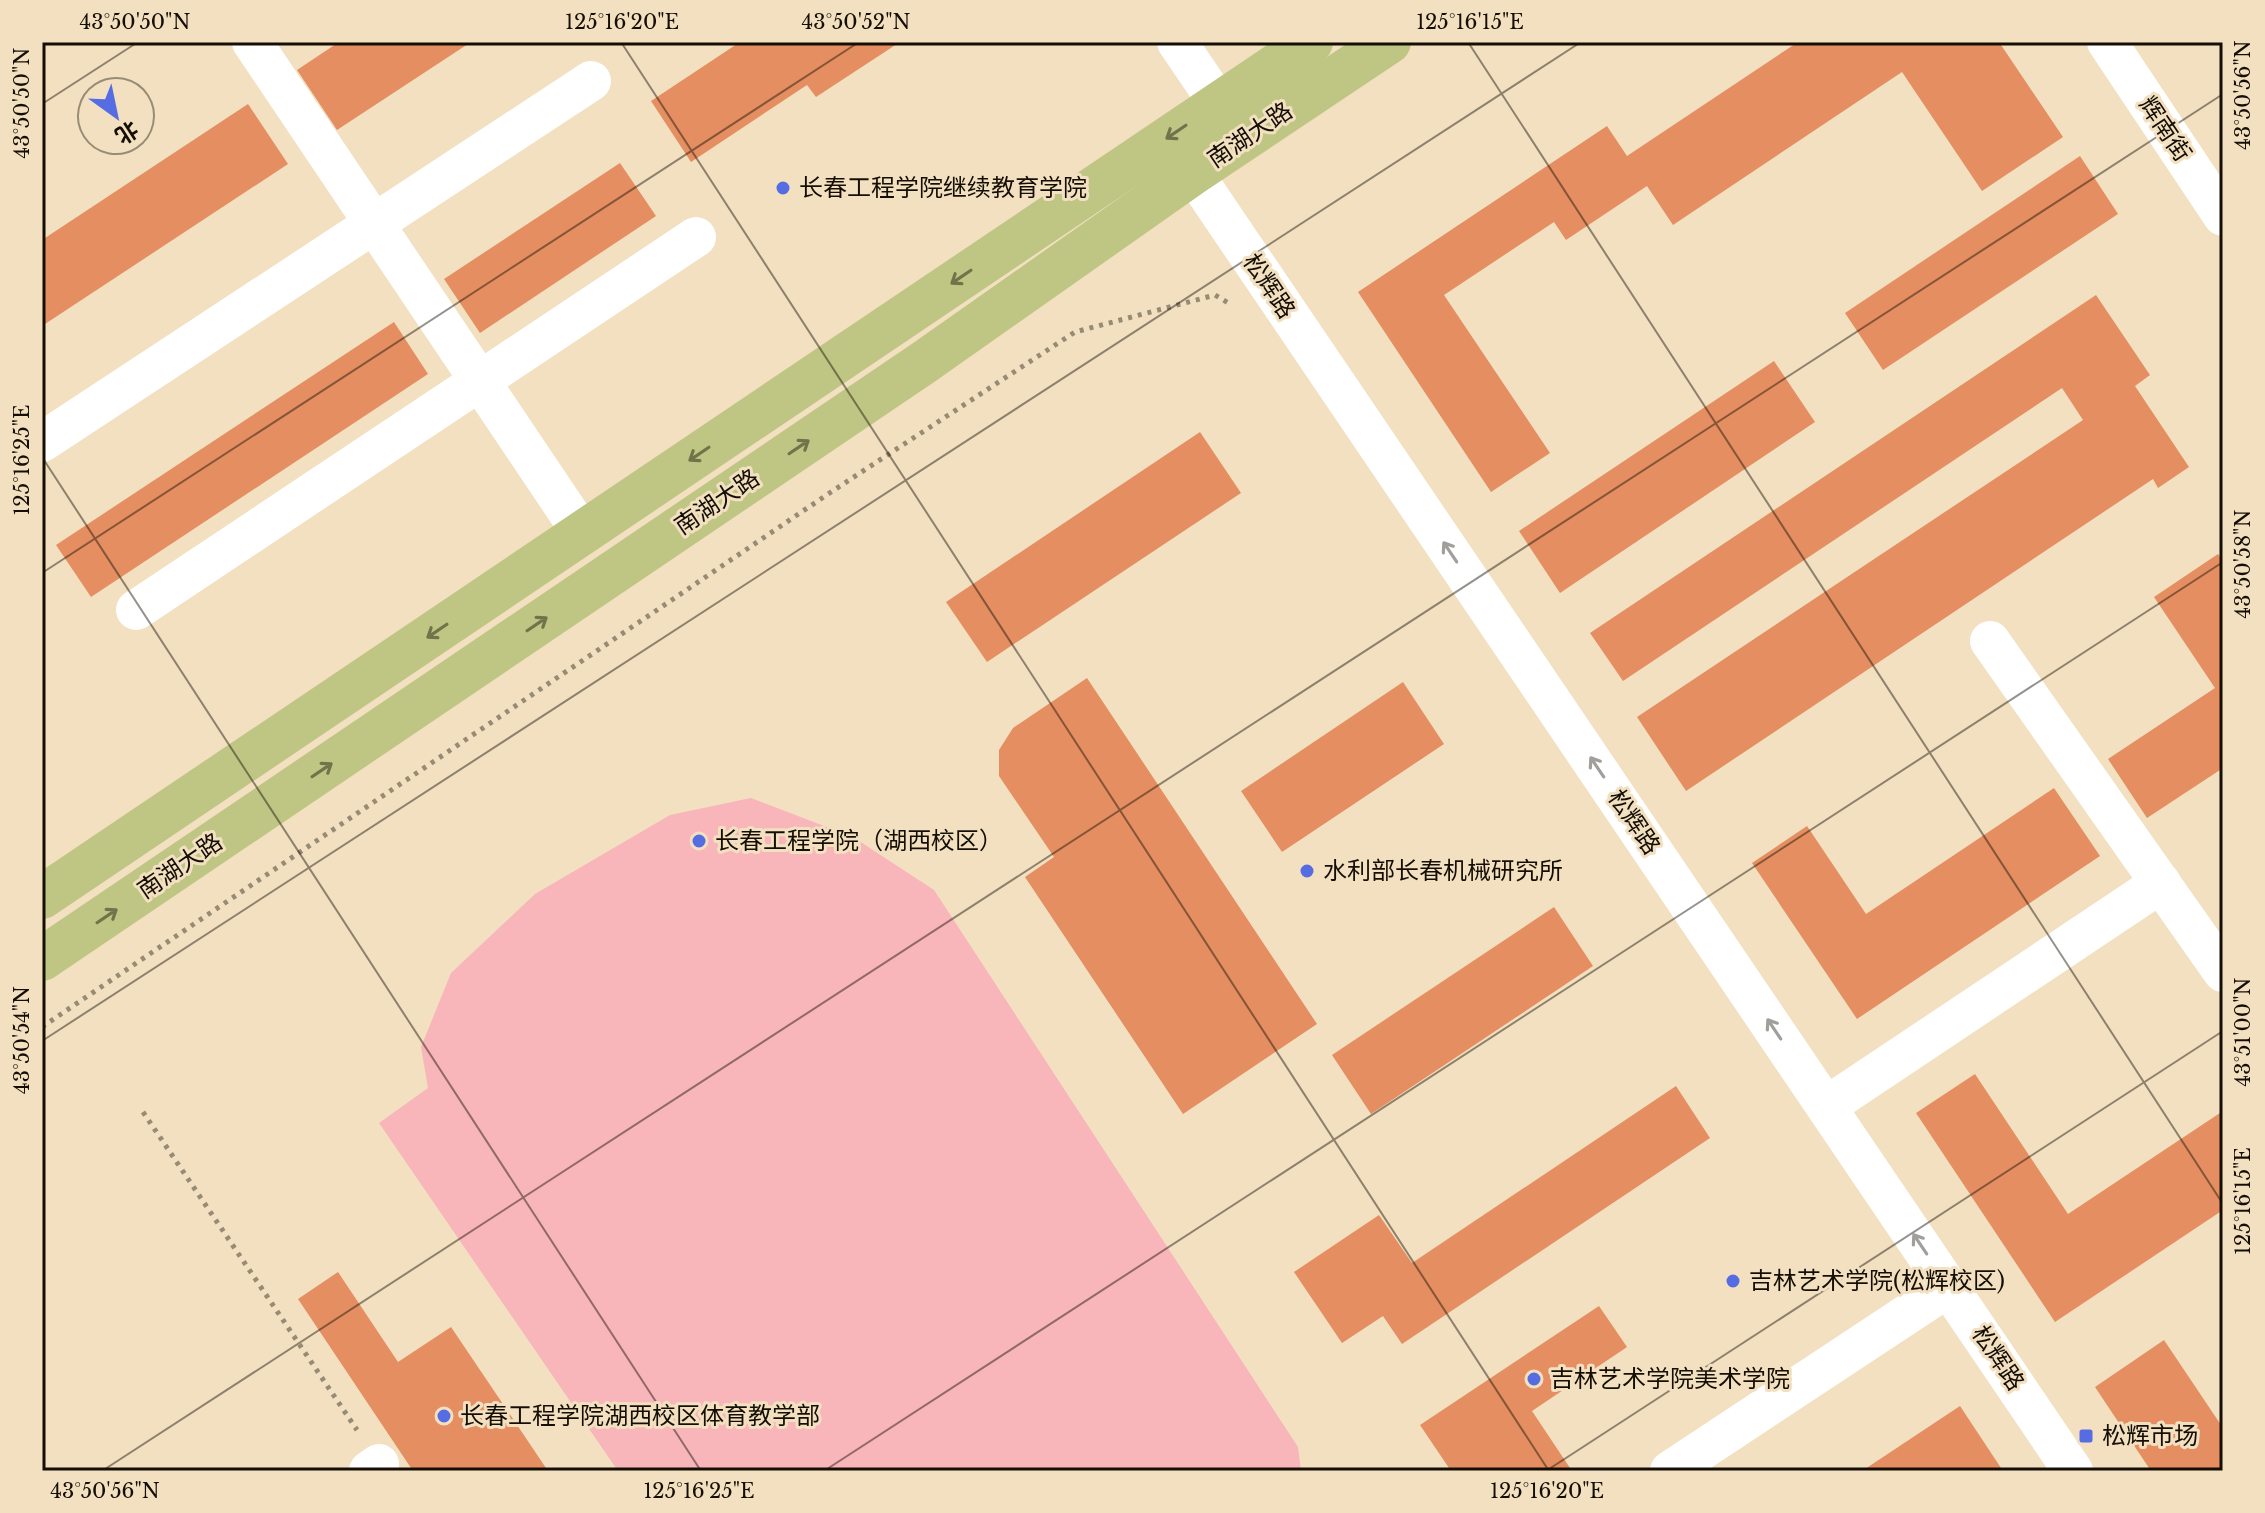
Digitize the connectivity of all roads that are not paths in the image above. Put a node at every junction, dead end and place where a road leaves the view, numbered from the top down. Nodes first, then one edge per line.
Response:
1 (252, 42) edge
2 (1177, 42) edge
3 (1311, 42) edge
4 (1389, 42) edge
5 (2107, 42) edge
6 (591, 81) dead end
7 (1219, 104) junction
8 (1193, 173) junction
9 (2223, 216) edge
10 (373, 224) junction
11 (696, 237) dead end
12 (480, 382) junction
13 (42, 442) edge
14 (582, 533) junction
15 (136, 610) dead end
16 (1990, 641) dead end
17 (2161, 883) junction
18 (42, 897) edge
19 (42, 959) edge
20 (2220, 959) edge
21 (1827, 1106) junction
22 (1950, 1286) junction
23 (1670, 1471) edge
24 (2073, 1471) edge

1 - 10 street
2 - 7 street
3 - 7 main road, 南湖大路
4 - 8 main road, 南湖大路
5 - 9 street, 辉南街
6 - 10 street
7 -> 14 main road, 南湖大路
19 -> 8 main road, 南湖大路
21 -> 8 street, 松辉路
10 - 12 street
10 - 13 street
11 - 12 street
12 - 14 street
12 - 15 street
14 -> 18 main road, 南湖大路
16 - 17 street
17 - 20 street
17 - 21 street
22 -> 21 street, 松辉路
22 - 23 street
22 - 24 street, 松辉路

